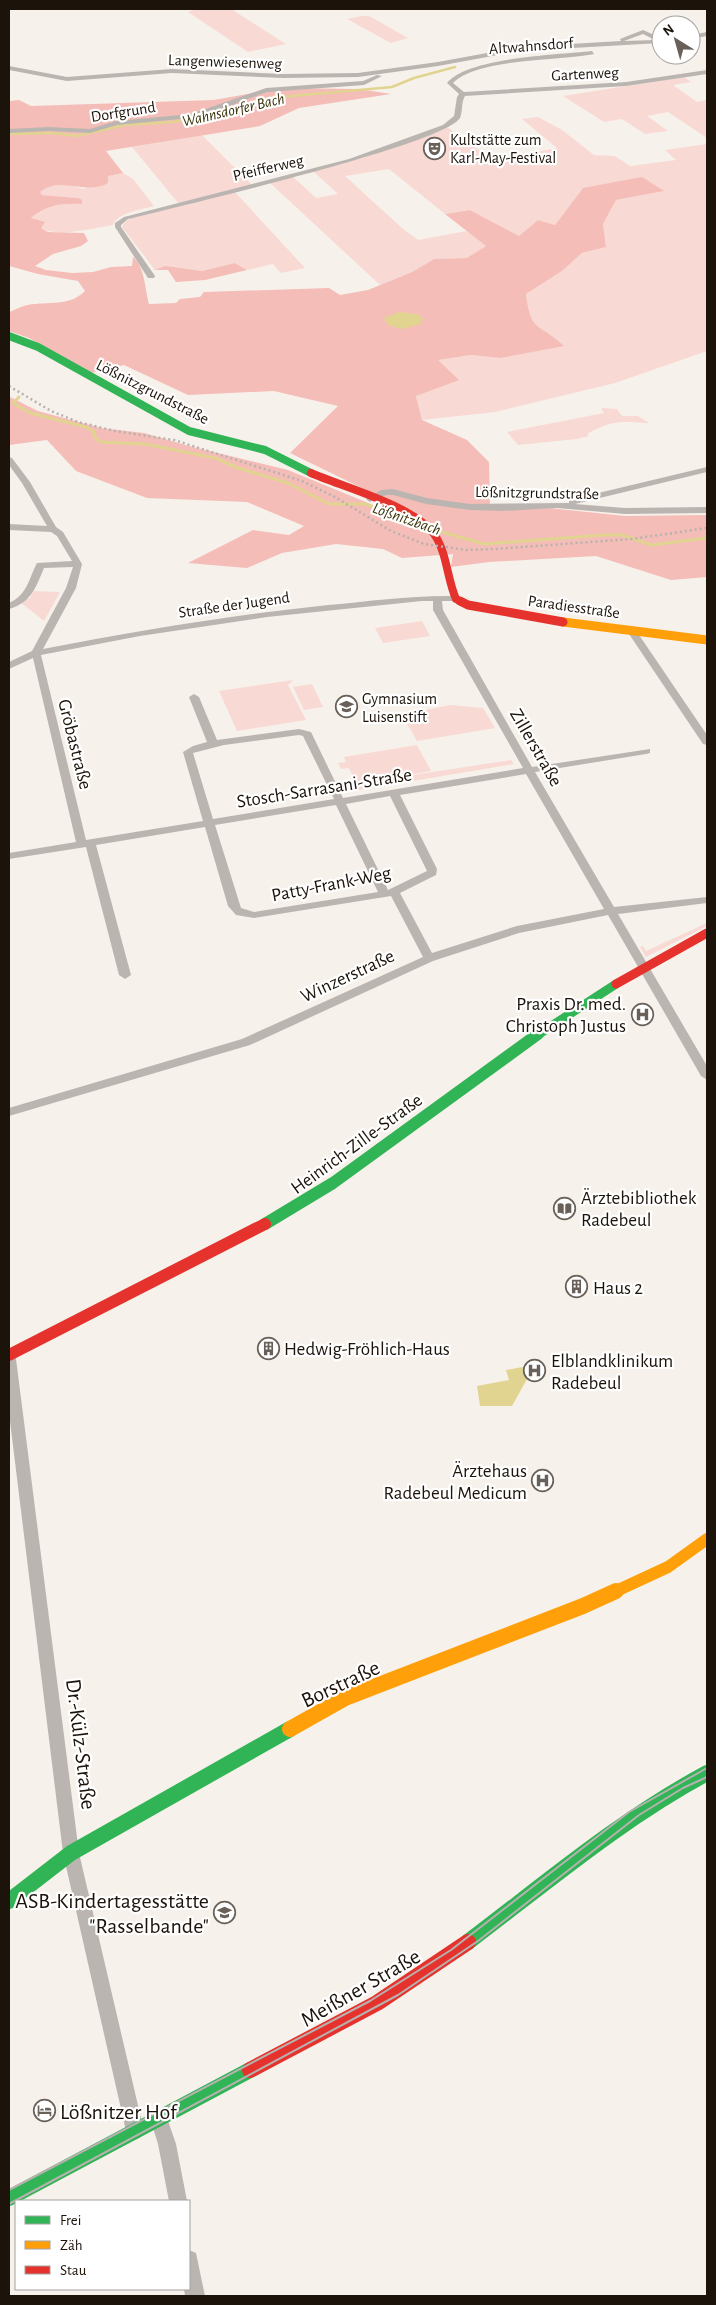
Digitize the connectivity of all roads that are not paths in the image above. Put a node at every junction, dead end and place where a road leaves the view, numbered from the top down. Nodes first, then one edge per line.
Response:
1 (651, 36) edge
2 (651, 42) edge
3 (628, 45) junction
4 (583, 46) junction
5 (591, 53) junction
6 (475, 57) junction
7 (486, 65) junction
8 (9, 68) edge
9 (382, 72) junction
10 (707, 72) edge
11 (464, 94) junction
12 (9, 131) edge
13 (151, 276) dead end
14 (9, 336) edge
15 (10, 464) edge
16 (707, 470) edge
17 (370, 499) junction
18 (557, 505) junction
19 (707, 510) edge
20 (9, 527) edge
21 (53, 529) junction
22 (78, 564) junction
23 (437, 598) junction
24 (456, 599) junction
25 (9, 606) edge
26 (632, 631) junction
27 (707, 640) edge
28 (36, 652) junction
29 (9, 666) edge
30 (194, 697) dead end
31 (707, 742) edge
32 (213, 744) junction
33 (646, 751) dead end
34 (529, 770) junction
35 (394, 793) junction
36 (340, 802) junction
37 (210, 823) junction
38 (86, 843) junction
39 (9, 856) edge
40 (389, 893) junction
41 (707, 900) edge
42 (611, 911) junction
43 (707, 933) edge
44 (428, 958) junction
45 (644, 968) junction
46 (124, 975) dead end
47 (707, 1076) edge
48 (9, 1112) edge
49 (9, 1355) edge
50 (9, 1359) edge
51 (707, 1539) edge
52 (707, 1773) edge
53 (71, 1853) junction
54 (9, 1900) edge
55 (159, 2118) junction
56 (135, 2131) junction
57 (9, 2198) edge
58 (178, 2200) edge
59 (190, 2266) edge
60 (195, 2296) edge

1 - 3 street, Altwahnsdorf
2 - 3 street, Altwahnsdorf
3 - 4 street, Altwahnsdorf
3 - 5 street, Altwahnsdorf
4 - 5 street, Altwahnsdorf
4 - 6 street, Altwahnsdorf
5 - 7 street, Altwahnsdorf
6 - 7 street, Altwahnsdorf
6 - 9 street, Altwahnsdorf
7 - 11 street
8 - 9 street, Langenwiesenweg
9 - 12 street, Dorfgrund
10 - 11 street, Gartenweg
11 - 13 street, Pfeifferweg
14 - 17 street, Lößnitzgrundstraße
15 - 21 street
16 - 18 street
17 - 18 street, Lößnitzgrundstraße
17 - 24 street, Lößnitzgrundstraße
18 - 19 street, Lößnitzgrundstraße
20 - 21 street
21 - 22 street
22 - 25 street
22 - 28 street
23 - 24 street, Paradiesstraße
23 - 28 street, Straße der Jugend
23 - 34 street, Zillerstraße
24 - 26 street, Paradiesstraße
26 - 27 street, Paradiesstraße
26 - 31 street
28 - 29 street, Straße der Jugend
28 - 38 street, Gröbastraße
30 - 32 street
32 - 36 street
32 - 37 street, Patty-Frank-Weg
33 - 34 street, Stosch-Sarrasani-Straße
34 - 35 street, Stosch-Sarrasani-Straße
34 - 42 street, Zillerstraße
35 - 36 street, Stosch-Sarrasani-Straße
35 - 40 street, Patty-Frank-Weg
36 - 37 street, Stosch-Sarrasani-Straße
36 - 40 street
37 - 38 street, Stosch-Sarrasani-Straße
37 - 40 street, Patty-Frank-Weg
38 - 39 street, Stosch-Sarrasani-Straße
38 - 46 street, Gröbastraße
40 - 44 street
41 - 42 street, Winzerstraße
42 - 44 street, Winzerstraße
42 - 45 street, Zillerstraße
43 - 45 street, Heinrich-Zille-Straße
44 - 48 street, Winzerstraße
45 - 47 street
45 - 49 street, Heinrich-Zille-Straße
50 - 53 street, Dr.-Külz-Straße
51 - 53 street, Borstraße
52 - 55 street, Meißner Straße
53 - 54 street, Borstraße
53 - 56 street, Dr.-Külz-Straße
55 - 56 street, Meißner Straße
55 - 58 street
56 - 57 street, Meißner Straße
59 - 60 street

